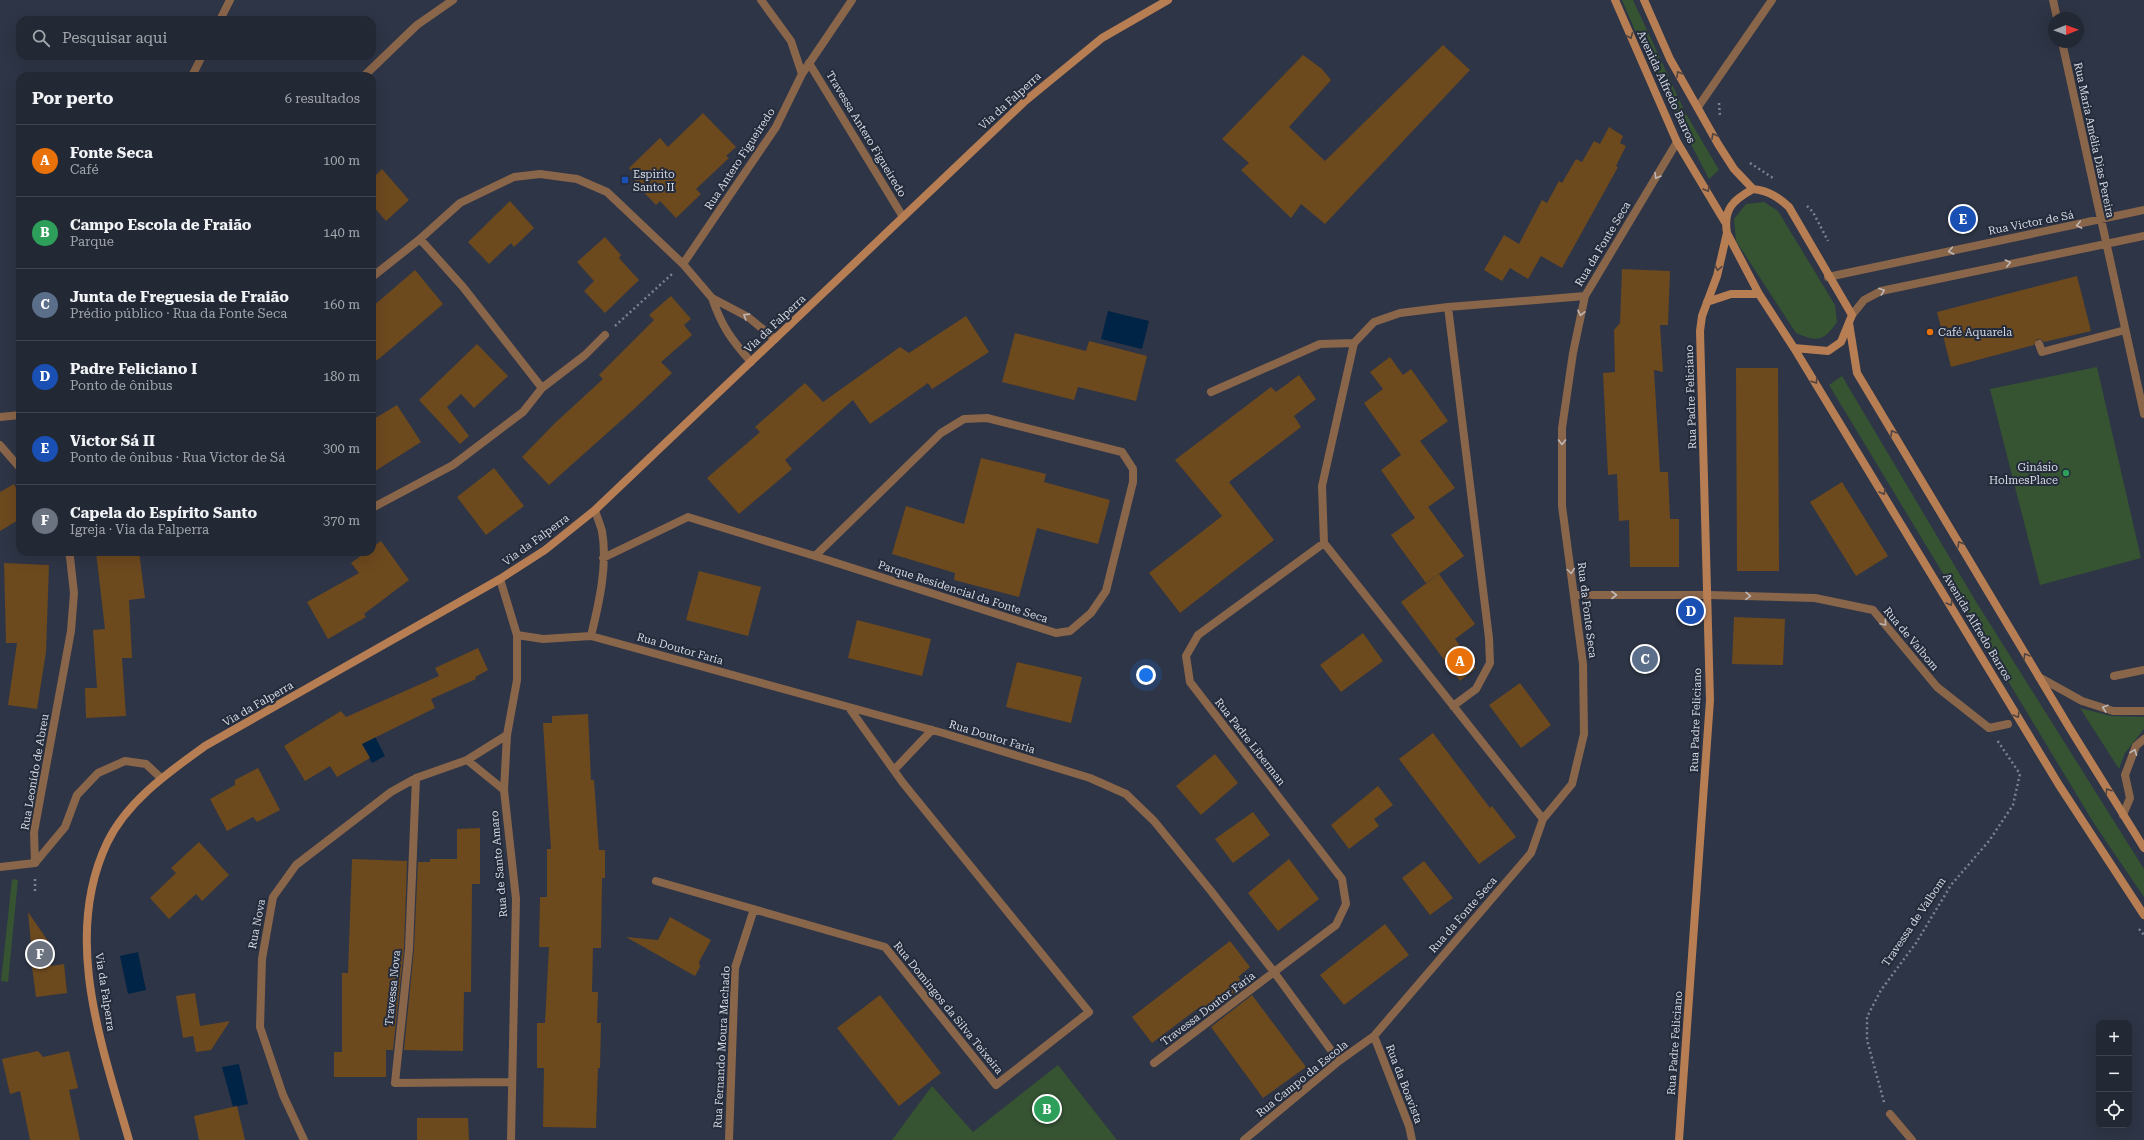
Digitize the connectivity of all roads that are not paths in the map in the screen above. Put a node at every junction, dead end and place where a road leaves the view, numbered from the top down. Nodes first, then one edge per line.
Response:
1 (230, 0) edge
2 (453, 0) edge
3 (761, 0) edge
4 (852, 0) edge
5 (1168, 0) edge
6 (1615, 0) edge
7 (1644, 0) edge
8 (1772, 0) edge
9 (2053, 0) edge
10 (2056, 12) edge
11 (222, 16) edge
12 (2063, 48) edge
13 (200, 60) edge
14 (809, 63) junction
15 (194, 72) edge
16 (368, 72) edge
17 (802, 74) junction
18 (1698, 107) junction
19 (1677, 142) junction
20 (1753, 189) junction
21 (2144, 210) edge
22 (904, 217) junction
23 (2100, 220) junction
24 (1725, 222) junction
25 (1727, 233) junction
26 (2144, 236) edge
27 (420, 239) junction
28 (2106, 243) junction
29 (683, 264) junction
30 (376, 274) edge
31 (1828, 277) junction
32 (1759, 294) junction
33 (1585, 296) junction
34 (712, 298) junction
35 (1707, 302) junction
36 (1448, 306) junction
37 (1850, 319) junction
38 (2125, 330) junction
39 (605, 335) road end
40 (776, 339) junction
41 (1354, 343) junction
42 (2039, 344) dead end
43 (1794, 348) junction
44 (751, 362) junction
45 (542, 388) junction
46 (1211, 392) dead end
47 (2144, 414) edge
48 (16, 415) edge
49 (0, 417) edge
50 (0, 445) edge
51 (16, 463) edge
52 (376, 506) edge
53 (594, 510) junction
54 (1324, 543) junction
55 (70, 556) edge
56 (815, 556) junction
57 (603, 558) junction
58 (500, 579) junction
59 (1575, 595) junction
60 (1708, 595) junction
61 (517, 635) junction
62 (591, 636) junction
63 (2144, 670) edge
64 (2114, 676) dead end
65 (2039, 677) junction
66 (1453, 706) junction
67 (850, 709) junction
68 (2144, 711) edge
69 (2008, 724) dead end
70 (932, 730) junction
71 (507, 735) junction
72 (2144, 739) edge
73 (467, 760) junction
74 (894, 770) junction
75 (161, 778) junction
76 (416, 778) junction
77 (504, 790) junction
78 (2123, 815) junction
79 (1543, 819) junction
80 (2144, 848) edge
81 (35, 863) junction
82 (0, 867) edge
83 (656, 882) dead end
84 (754, 910) junction
85 (2144, 915) edge
86 (1274, 972) junction
87 (1374, 1036) junction
88 (1339, 1061) junction
89 (1154, 1063) dead end
90 (512, 1082) junction
91 (1890, 1114) road end
92 (129, 1140) edge
93 (304, 1140) edge
94 (511, 1140) edge
95 (729, 1140) edge
96 (1244, 1140) edge
97 (1412, 1140) edge
98 (1679, 1140) edge
99 (1912, 1140) edge

1 - 11 street
2 - 16 street
3 - 17 street
4 - 14 street, Rua Antero Figueiredo
5 - 22 main road, Via da Falperra
6 -> 19 main road, Avenida Alfredo Barros
18 -> 7 main road, Avenida Alfredo Barros
8 - 18 street
9 - 10 street
12 - 23 street, Rua Maria Amélia Dias Pereira
13 - 15 street
14 - 17 street, Rua Antero Figueiredo
14 - 22 street, Travessa Antero Figueiredo
17 - 29 street, Rua Antero Figueiredo
20 -> 18 main road, Avenida Alfredo Barros
19 -> 24 main road, Avenida Alfredo Barros
19 -> 33 street, Rua da Fonte Seca
20 - 24 main road
20 - 31 main road
21 - 23 street, Rua Victor de Sá
22 - 40 main road, Via da Falperra
23 - 28 street, Rua Maria Amélia Dias Pereira
23 -> 31 street, Rua Victor de Sá
24 - 25 main road, Avenida Alfredo Barros
25 - 32 main road, Avenida Alfredo Barros
25 -> 35 main road, Rua Padre Feliciano
26 - 28 street
27 - 29 street
27 - 30 street
27 - 45 street
37 -> 28 street
28 - 38 street, Rua Maria Amélia Dias Pereira
29 - 34 street
31 - 37 main road
32 - 35 main road
32 - 43 main road, Avenida Alfredo Barros
33 - 36 street
33 -> 59 street, Rua da Fonte Seca
40 -> 34 street
34 - 44 street
35 - 60 main road, Rua Padre Feliciano
36 - 41 street
36 - 66 street
37 - 43 main road
65 -> 37 main road
38 - 42 street
38 - 47 street, Rua Maria Amélia Dias Pereira
39 - 45 street
40 - 44 main road, Via da Falperra
41 - 46 street
41 - 54 street
43 -> 85 main road, Avenida Alfredo Barros
44 - 53 main road, Via da Falperra
45 - 52 street
48 - 49 street
50 - 51 street
53 - 57 street
53 - 58 main road, Via da Falperra
54 - 66 street
54 - 86 street, Rua Padre Liberman
55 - 81 street, Rua Leonído de Abreu
56 - 56 street, Parque Residencial da Fonte Seca
56 - 57 street, Parque Residencial da Fonte Seca
57 - 62 street
58 - 61 street, Rua de Santo Amaro
58 - 75 main road, Via da Falperra
59 -> 60 street, Rua de Valbom
59 - 79 street, Rua da Fonte Seca
60 -> 69 street, Rua de Valbom
60 - 98 main road, Rua Padre Feliciano
61 - 62 street, Rua Doutor Faria
61 - 71 street, Rua de Santo Amaro
62 - 67 street, Rua Doutor Faria
63 - 64 street
68 -> 65 street
78 -> 65 main road
66 - 79 street
67 - 70 street, Rua Doutor Faria
67 - 74 street, Rua Domingos da Silva Teixeira
70 - 74 street
70 - 86 street, Rua Doutor Faria
71 - 73 street, Rua Nova
71 - 77 street, Rua de Santo Amaro
78 -> 72 street
73 - 76 street, Rua Nova
73 - 77 street
74 - 84 street, Rua Domingos da Silva Teixeira
75 - 81 street
75 - 92 main road, Via da Falperra
76 - 90 street, Travessa Nova
76 - 93 street, Rua Nova
77 - 90 street, Rua de Santo Amaro
78 - 80 main road
79 - 87 street, Rua da Fonte Seca
81 - 82 street
83 - 84 street, Rua Domingos da Silva Teixeira
84 - 95 street, Rua Fernando Moura Machado
86 - 88 street, Rua Doutor Faria
86 - 89 street, Travessa Doutor Faria
87 - 88 street, Rua Campo da Escola
87 - 97 street, Rua da Boavista
88 - 96 street, Rua Campo da Escola
90 - 94 street, Rua de Santo Amaro
91 - 99 street

